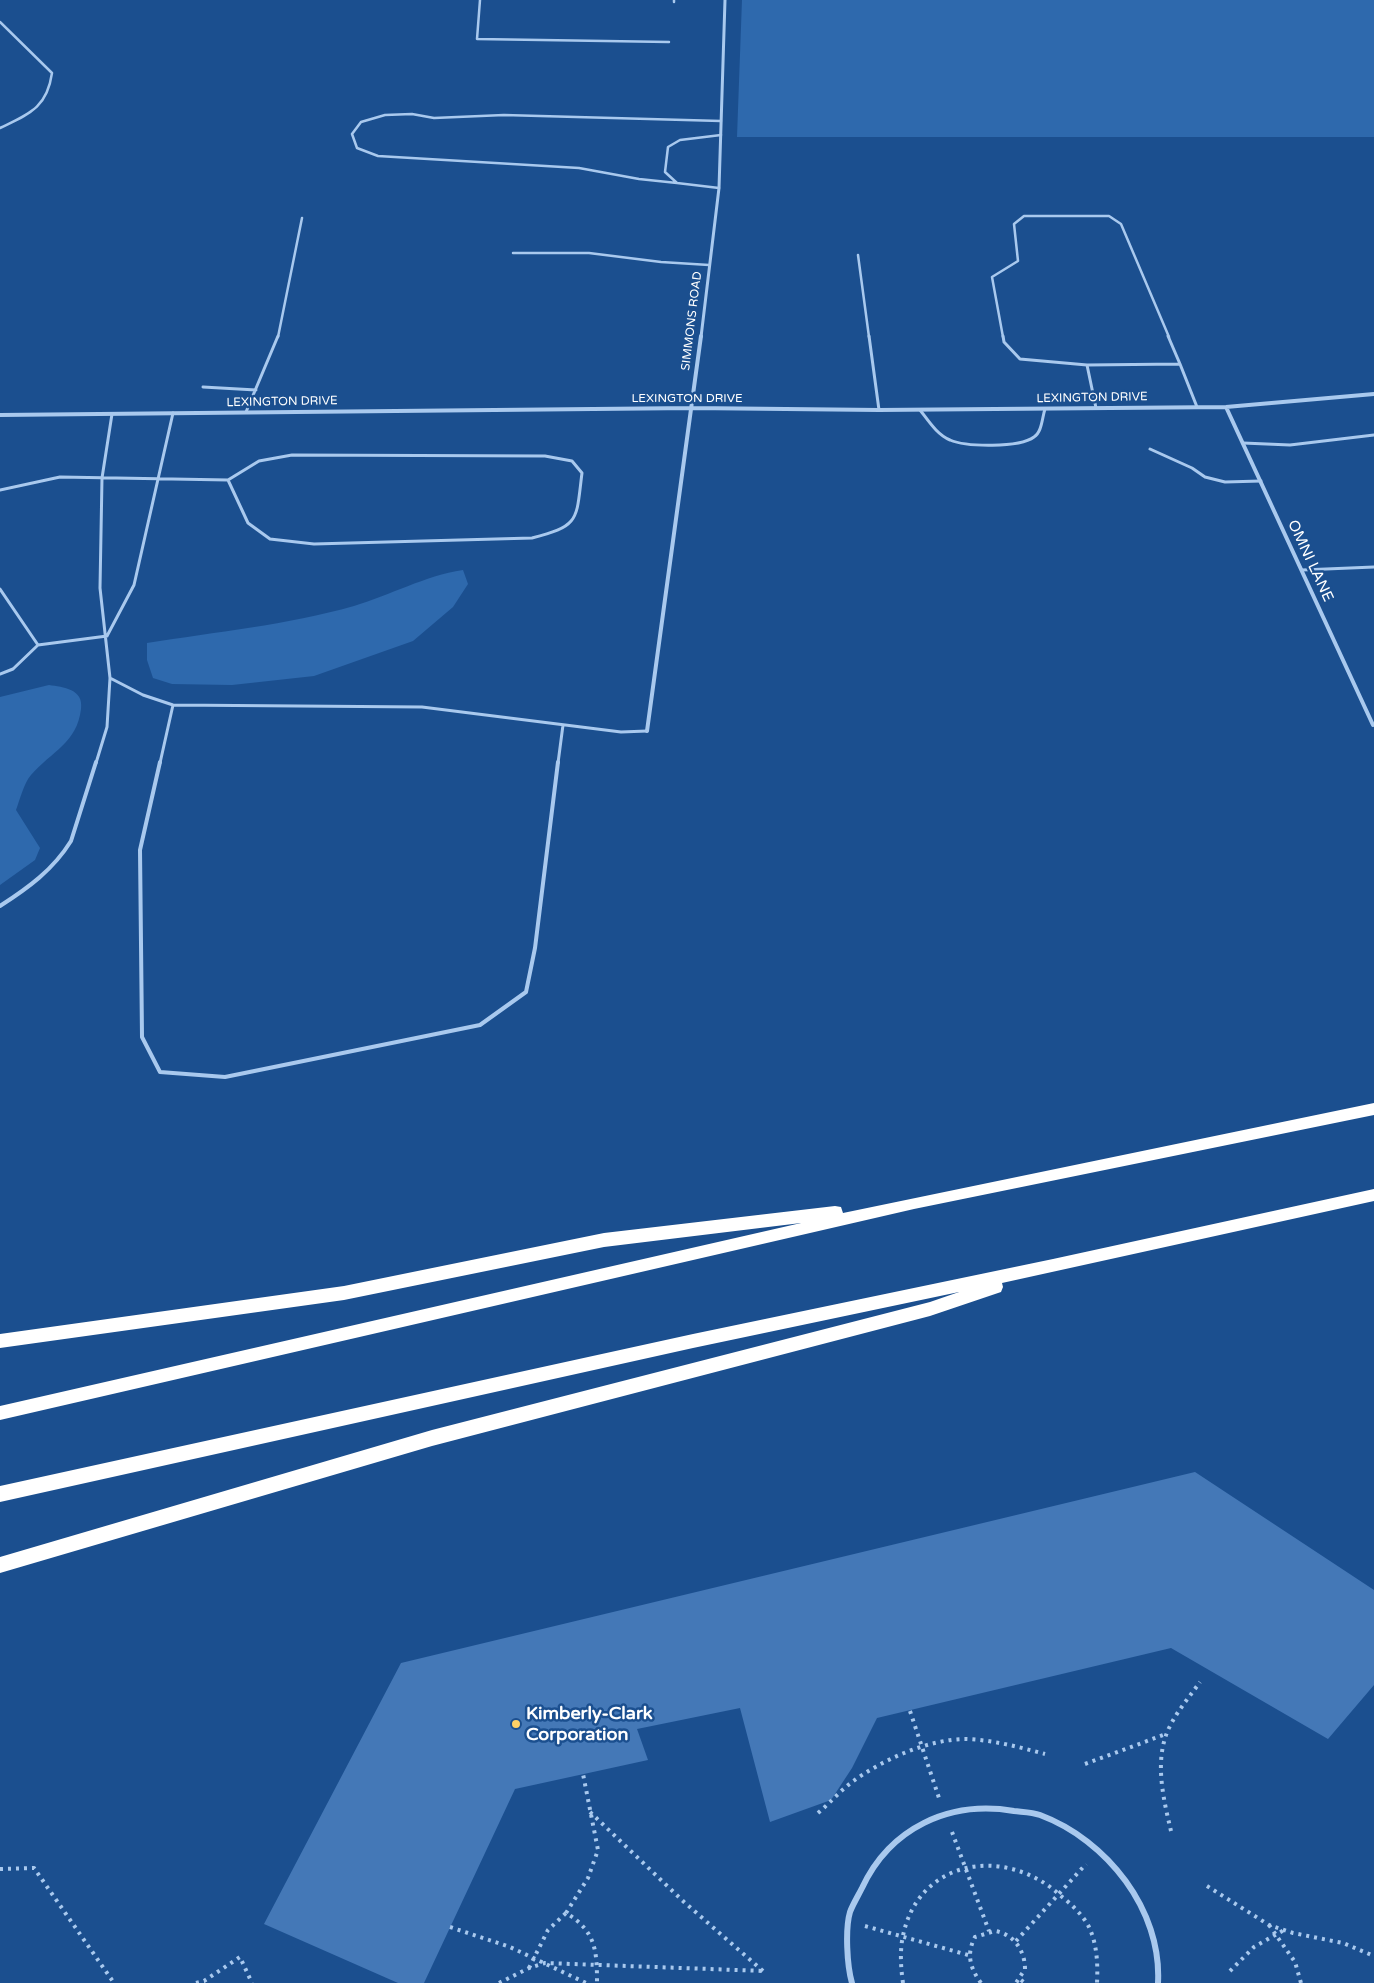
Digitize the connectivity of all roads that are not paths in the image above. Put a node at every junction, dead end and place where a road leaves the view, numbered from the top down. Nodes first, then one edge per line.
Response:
1 (480, 0) edge
2 (725, 0) edge
3 (0, 22) edge
4 (669, 42) dead end
5 (721, 121) junction
6 (0, 128) edge
7 (721, 135) junction
8 (677, 183) junction
9 (719, 188) junction
10 (302, 218) dead end
11 (513, 252) dead end
12 (858, 255) dead end
13 (709, 265) junction
14 (1180, 364) junction
15 (1087, 365) junction
16 (203, 387) dead end
17 (256, 390) junction
18 (1374, 394) edge
19 (1196, 407) junction
20 (1226, 407) junction
21 (692, 408) junction
22 (1045, 408) junction
23 (1096, 408) junction
24 (878, 410) junction
25 (920, 410) junction
26 (246, 412) junction
27 (173, 413) junction
28 (112, 414) junction
29 (0, 415) edge
30 (1374, 435) edge
31 (1243, 443) junction
32 (1150, 449) dead end
33 (102, 478) junction
34 (160, 478) junction
35 (228, 480) junction
36 (1261, 481) junction
37 (0, 490) edge
38 (1374, 567) edge
39 (1302, 570) junction
40 (0, 589) edge
41 (107, 636) junction
42 (38, 645) junction
43 (0, 674) edge
44 (110, 678) junction
45 (173, 705) junction
46 (563, 725) junction
47 (1373, 726) edge
48 (647, 731) joint
49 (0, 906) edge
50 (1374, 1108) edge
51 (1374, 1195) edge
52 (914, 1203) junction
53 (1053, 1266) junction
54 (0, 1341) edge
55 (0, 1413) edge
56 (0, 1494) edge
57 (0, 1566) edge
58 (852, 1983) edge
59 (1158, 1983) edge

1 - 4 lane
2 - 5 street, SIMMONS ROAD
3 - 6 lane
5 - 7 street, SIMMONS ROAD
5 - 8 lane
7 - 8 lane
7 - 9 street, SIMMONS ROAD
8 - 9 lane
9 - 13 street, SIMMONS ROAD
10 - 17 lane
11 - 13 lane
12 - 24 lane
13 - 21 street, SIMMONS ROAD
14 - 15 lane
14 - 15 lane
14 - 19 lane
15 - 23 lane
16 - 17 lane
17 - 26 lane
18 - 20 street, LEXINGTON DRIVE
19 - 20 street, LEXINGTON DRIVE
19 - 23 street, LEXINGTON DRIVE
20 - 31 street, OMNI LANE
21 - 24 street, LEXINGTON DRIVE
21 - 26 street, LEXINGTON DRIVE
21 - 48 street, SIMMONS ROAD
22 - 23 street, LEXINGTON DRIVE
22 - 25 street, LEXINGTON DRIVE
22 - 25 lane
24 - 25 street, LEXINGTON DRIVE
26 - 27 street, LEXINGTON DRIVE
27 - 28 street, LEXINGTON DRIVE
27 - 34 lane
28 - 29 street, LEXINGTON DRIVE
28 - 33 lane
30 - 31 lane
31 - 36 street, OMNI LANE
32 - 36 lane
33 - 34 lane
33 - 37 lane
33 - 41 lane
34 - 35 lane
34 - 41 lane
35 - 35 lane
36 - 39 street, OMNI LANE
38 - 39 lane
39 - 47 street, OMNI LANE
40 - 42 lane
41 - 42 lane
41 - 44 lane
42 - 43 lane
44 - 45 lane
44 - 49 lane
45 - 46 lane
45 - 46 lane
46 - 48 lane
50 - 52 highway
51 - 53 highway
52 - 54 highway
52 - 55 highway
53 - 56 highway
53 - 57 highway
58 - 59 street

